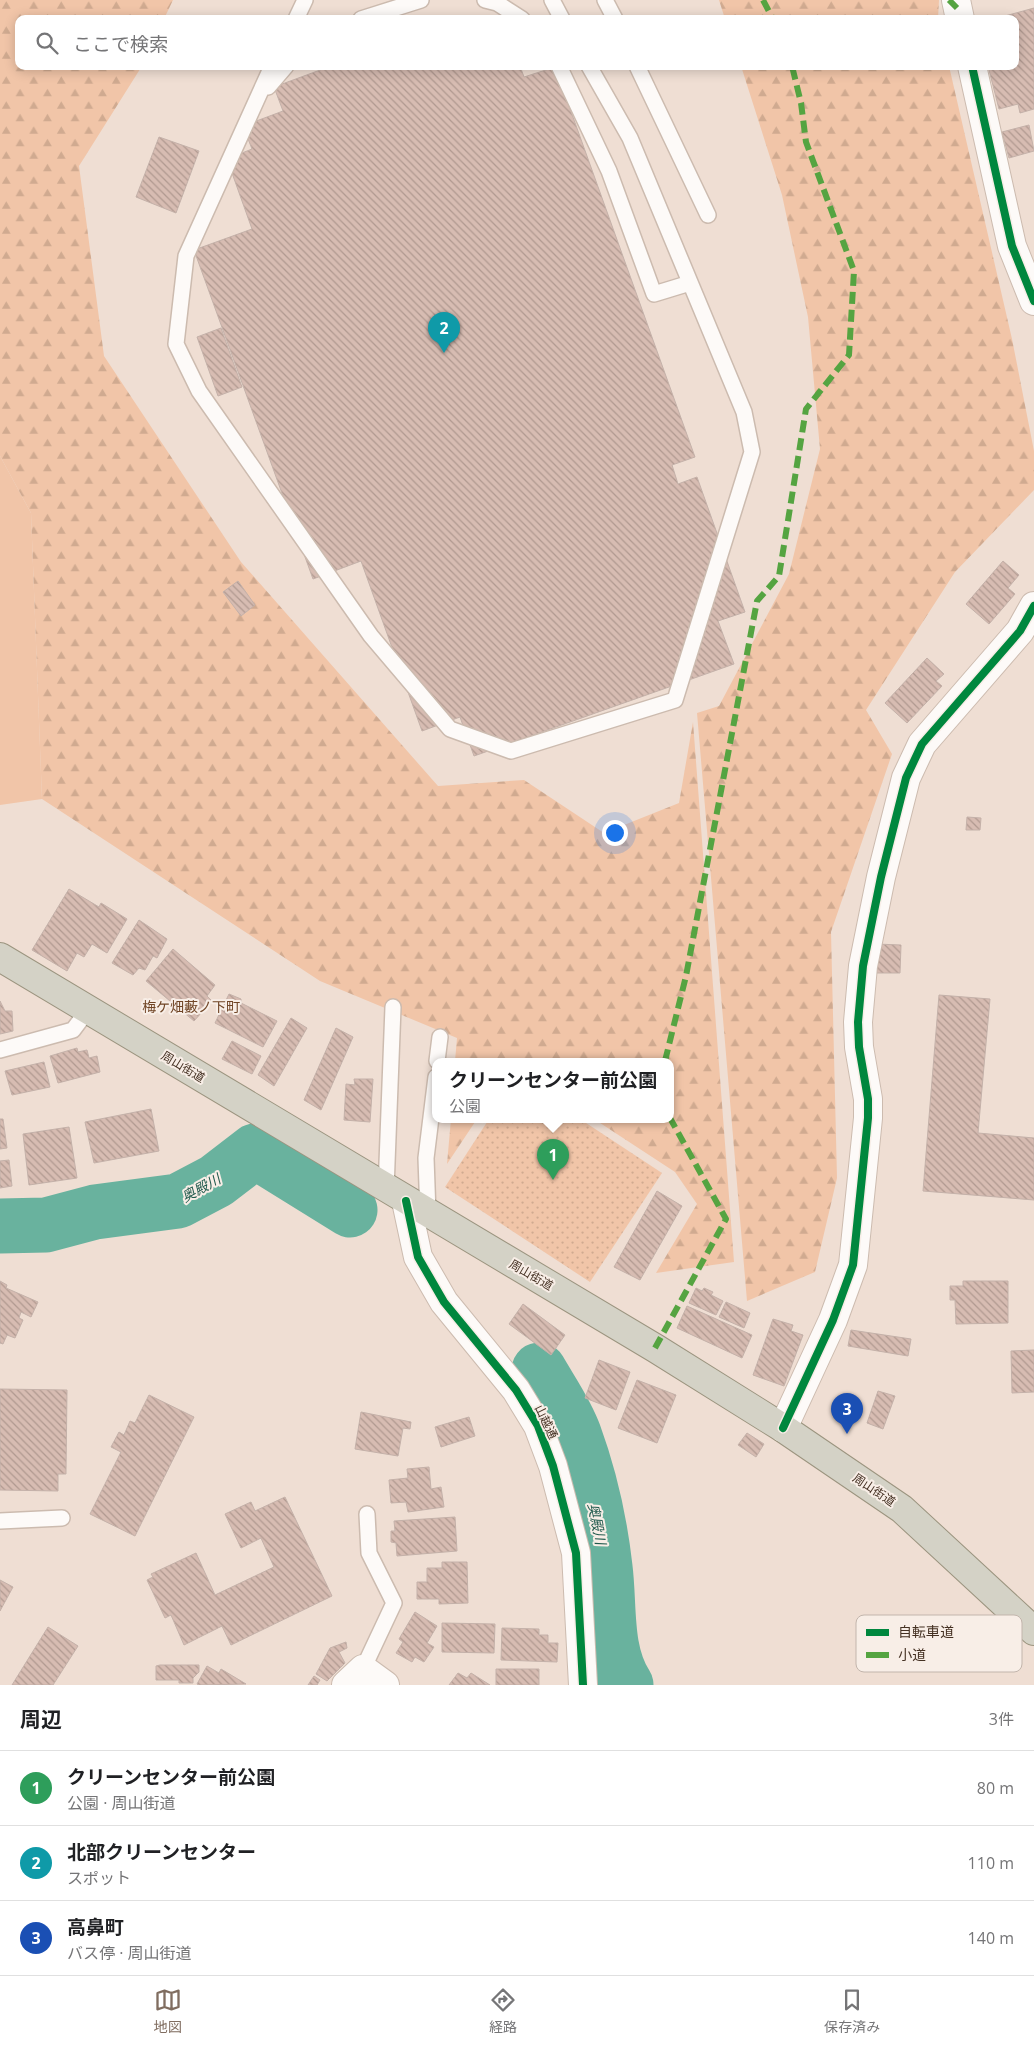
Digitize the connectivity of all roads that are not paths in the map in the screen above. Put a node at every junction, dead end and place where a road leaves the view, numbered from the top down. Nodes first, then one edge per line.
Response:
1 (305, 0) edge
2 (421, 0) edge
3 (486, 0) edge
4 (552, 0) edge
5 (605, 0) edge
6 (956, 0) edge
7 (298, 15) edge
8 (374, 15) edge
9 (516, 15) edge
10 (560, 15) edge
11 (613, 15) edge
12 (959, 15) edge
13 (270, 70) edge
14 (283, 70) edge
15 (561, 70) edge
16 (591, 70) edge
17 (639, 70) edge
18 (973, 70) edge
19 (257, 100) junction
20 (708, 215) dead end
21 (690, 283) junction
22 (1034, 301) edge
23 (1034, 606) edge
24 (0, 958) edge
25 (393, 1007) dead end
26 (88, 1010) junction
27 (440, 1037) dead end
28 (0, 1050) edge
29 (438, 1058) edge
30 (432, 1109) edge
31 (407, 1202) junction
32 (783, 1428) junction
33 (367, 1514) dead end
34 (62, 1518) dead end
35 (0, 1521) edge
36 (1017, 1615) edge
37 (1022, 1620) edge
38 (1034, 1631) edge
39 (354, 1677) edge
40 (386, 1685) edge
41 (583, 1685) edge

1 - 7 lane
2 - 8 lane
3 - 9 lane
4 - 10 lane
5 - 11 lane
6 - 12 street
13 - 19 lane
14 - 19 lane
15 - 21 lane
16 - 21 lane
17 - 20 lane
18 - 22 street
19 - 21 lane
23 - 32 street
24 - 26 highway, 周山街道
25 - 31 lane
26 - 28 lane
26 - 31 highway, 周山街道
27 - 29 lane
30 - 31 lane
31 - 32 highway, 周山街道
31 - 41 street, 山越通
32 - 36 highway, 周山街道
33 - 39 lane
34 - 35 lane
37 - 38 highway, 周山街道
39 - 40 street

